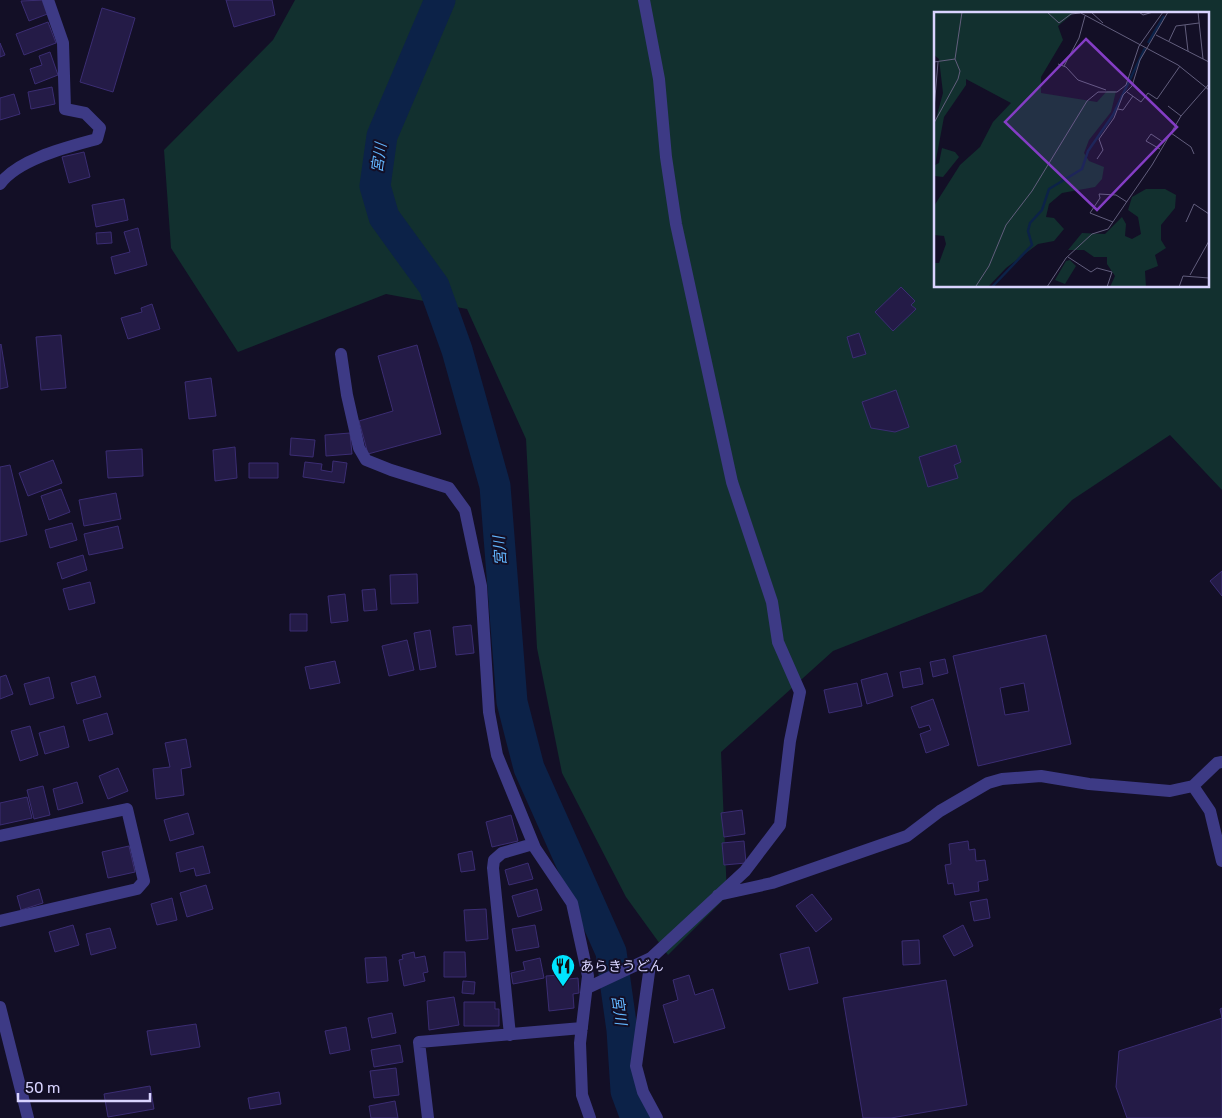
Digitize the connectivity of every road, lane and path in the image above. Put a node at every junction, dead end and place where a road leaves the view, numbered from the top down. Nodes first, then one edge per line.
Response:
1 (48, 0) edge
2 (644, 0) edge
3 (0, 184) edge
4 (341, 354) dead end
5 (1222, 762) edge
6 (1193, 786) junction
7 (0, 836) edge
8 (534, 844) junction
9 (1222, 861) edge
10 (718, 896) junction
11 (0, 922) edge
12 (646, 960) junction
13 (592, 986) junction
14 (0, 1007) edge
15 (582, 1028) junction
16 (3, 1031) edge
17 (510, 1035) junction
18 (28, 1118) edge
19 (428, 1118) edge
20 (590, 1118) edge
21 (657, 1118) edge

1 - 3 street
2 - 10 street
4 - 8 street
5 - 6 street
6 - 9 street
6 - 10 street
7 - 11 street
8 - 13 street
8 - 17 street
10 - 12 street
12 - 13 street
12 - 21 street
13 - 15 street
14 - 16 street
15 - 17 street
15 - 20 street
16 - 18 street
17 - 19 street

